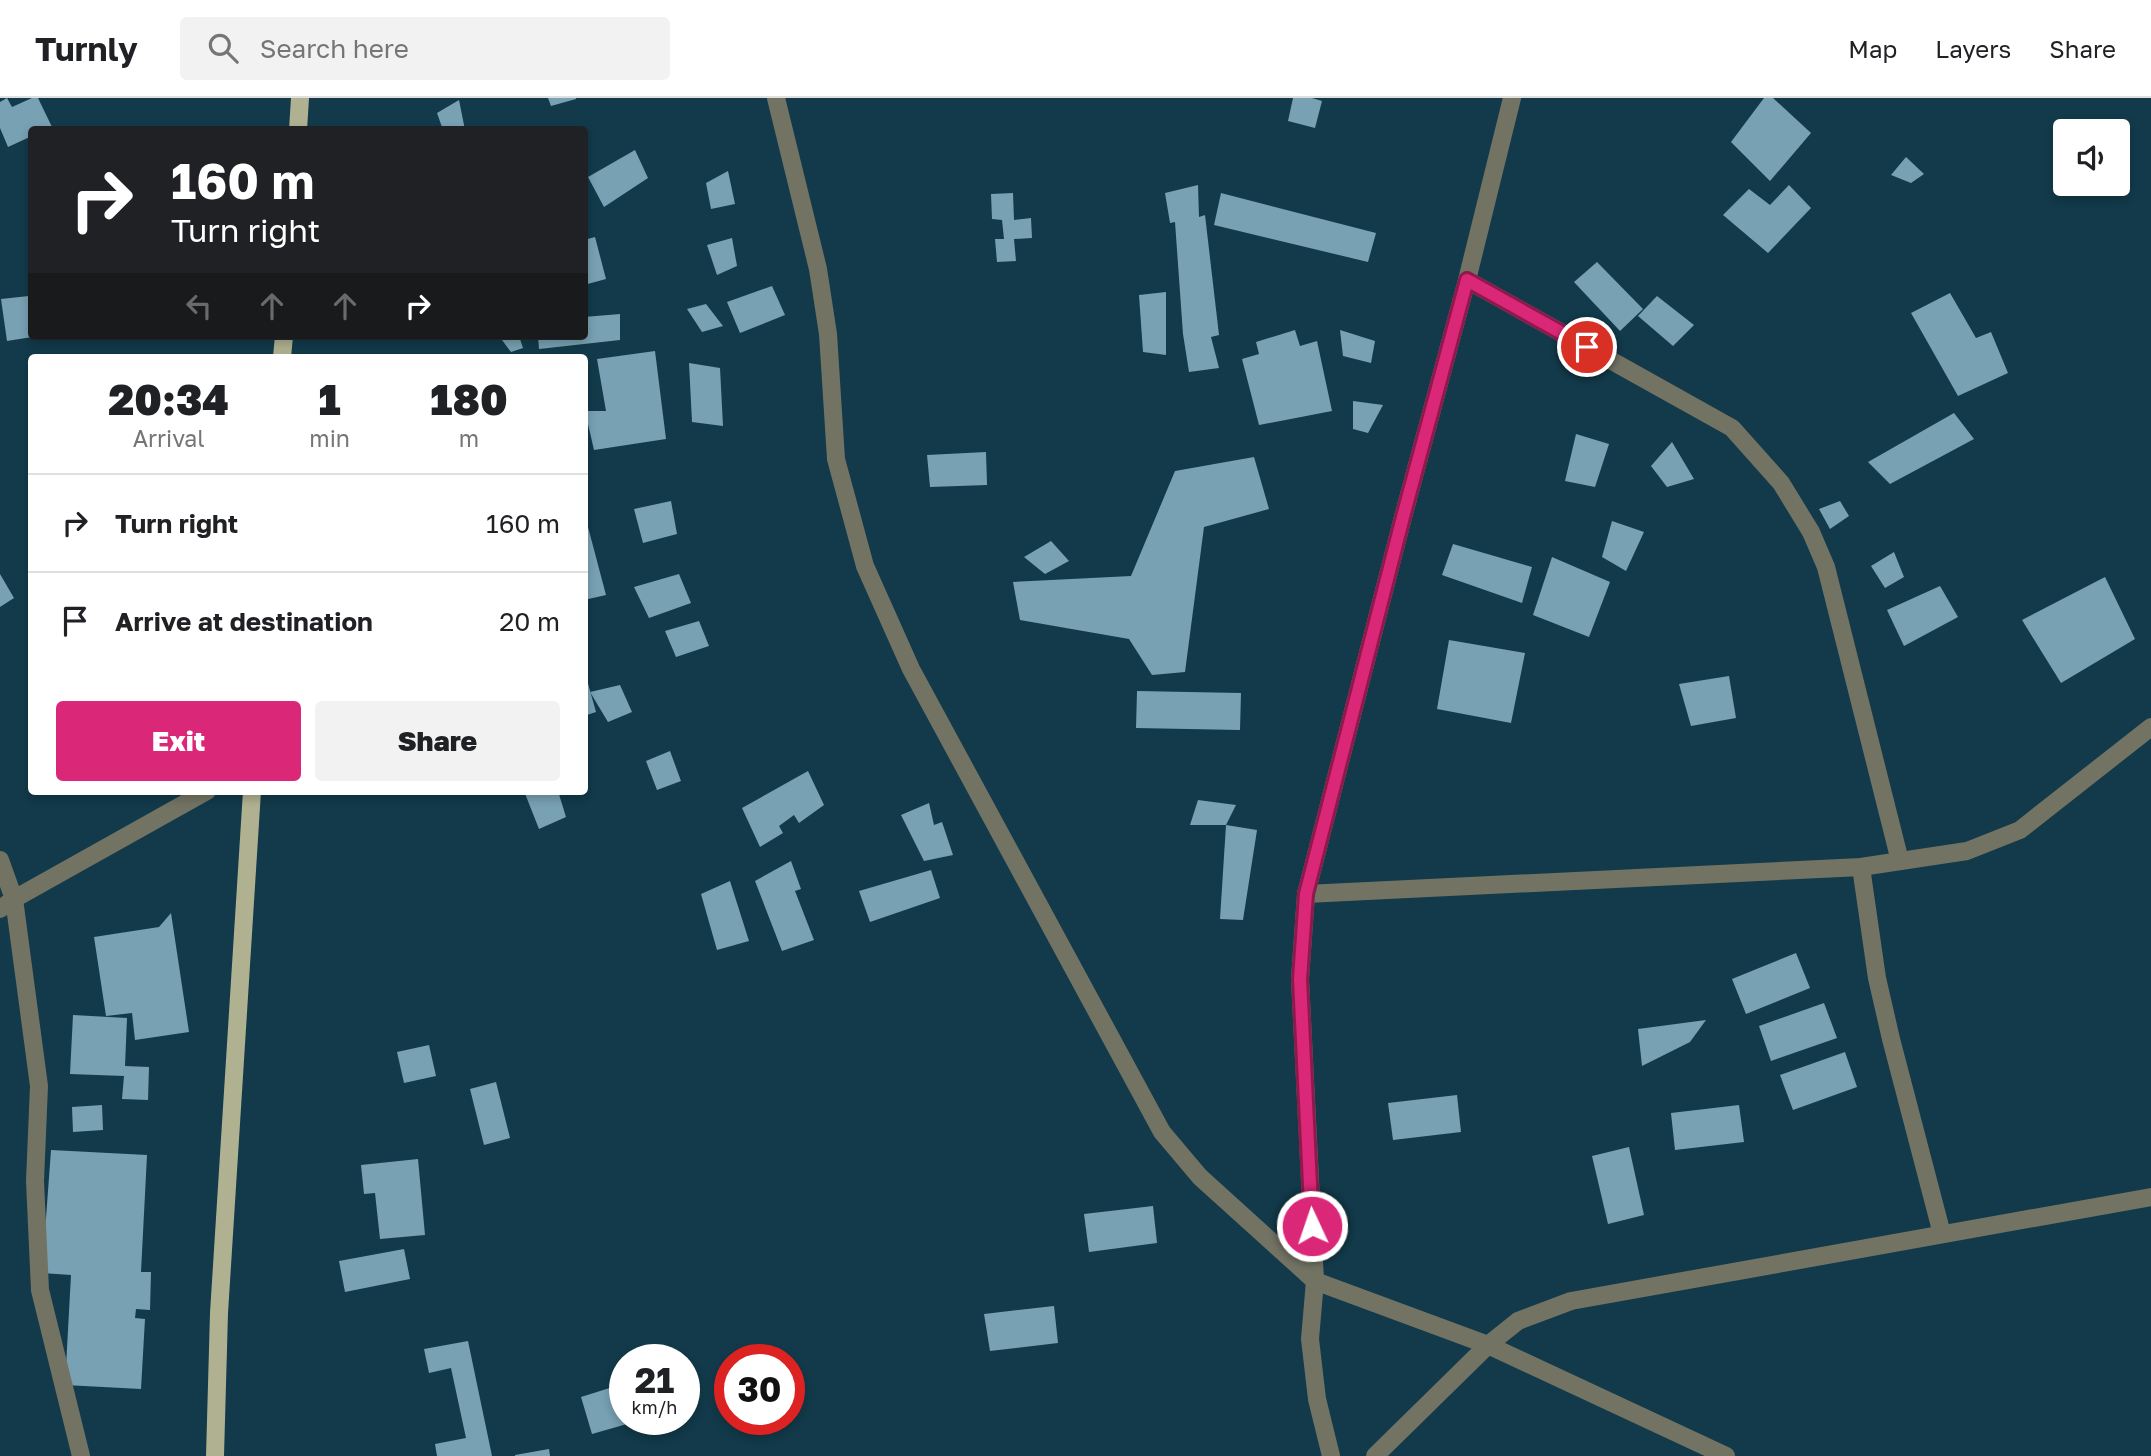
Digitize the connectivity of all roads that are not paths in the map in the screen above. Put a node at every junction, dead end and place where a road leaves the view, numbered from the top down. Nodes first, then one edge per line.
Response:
1 (300, 98) edge
2 (776, 98) edge
3 (1512, 98) edge
4 (298, 126) edge
5 (1467, 280) junction
6 (2151, 727) edge
7 (200, 795) edge
8 (252, 795) edge
9 (0, 860) edge
10 (1900, 861) junction
11 (1861, 867) junction
12 (1306, 894) junction
13 (7, 904) edge
14 (2151, 1197) edge
15 (1942, 1234) junction
16 (1315, 1281) junction
17 (1488, 1345) junction
18 (81, 1456) edge
19 (215, 1456) edge
20 (1331, 1456) edge
21 (1375, 1456) edge
22 (1726, 1456) edge

1 - 4 main road
2 - 16 street
3 - 5 street
5 - 10 street
5 - 12 street
6 - 10 street
7 - 13 street
8 - 19 main road
9 - 13 street
10 - 11 street
11 - 12 street
11 - 15 street
12 - 16 street
13 - 18 street
14 - 15 street
15 - 17 street
16 - 17 street
16 - 20 street
17 - 21 street
17 - 22 street

